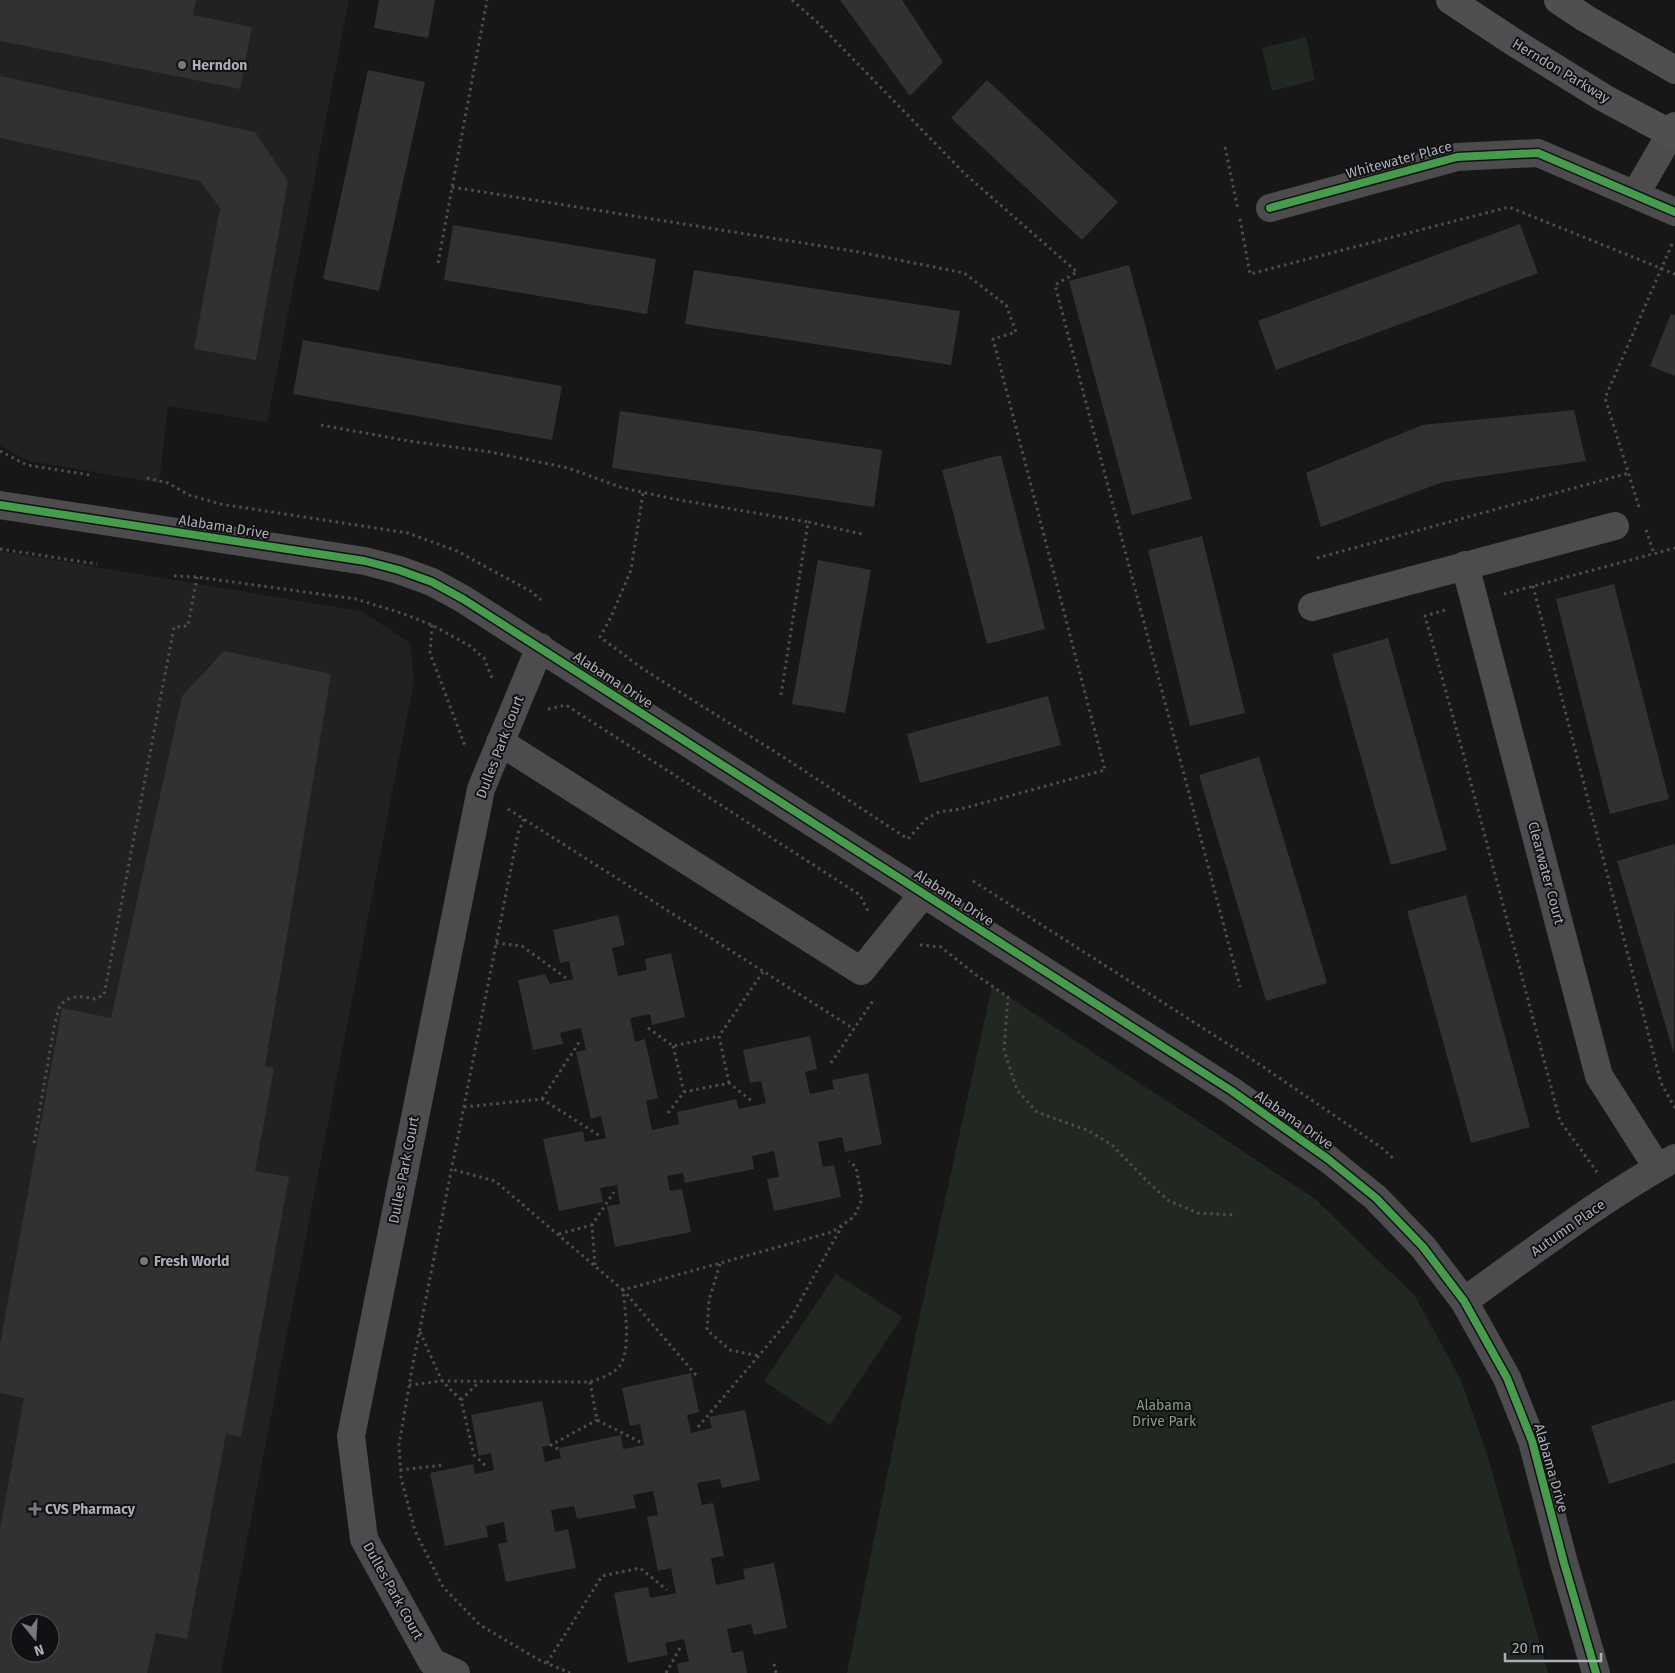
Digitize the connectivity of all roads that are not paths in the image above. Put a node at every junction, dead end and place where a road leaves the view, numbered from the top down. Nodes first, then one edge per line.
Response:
1 (1450, 0) edge
2 (1558, 0) edge
3 (1675, 70) edge
4 (1674, 132) edge
5 (1635, 195) junction
6 (1270, 208) dead end
7 (1675, 212) edge
8 (0, 505) edge
9 (1615, 526) dead end
10 (1465, 565) junction
11 (1312, 607) dead end
12 (540, 647) junction
13 (500, 742) junction
14 (924, 893) junction
15 (1666, 1162) edge
16 (1464, 1301) junction
17 (436, 1670) edge
18 (1596, 1673) edge

1 - 4 main road, Herndon Parkway
2 - 3 main road
4 - 5 street
5 - 6 street, Whitewater Place
5 - 7 street, Whitewater Place
8 - 12 street, Alabama Drive
9 - 10 street
10 - 11 street
10 - 15 street, Clearwater Court
12 - 13 street, Dulles Park Court
12 - 14 street, Alabama Drive
13 - 14 street
13 - 17 street, Dulles Park Court
14 - 16 street, Alabama Drive
15 - 16 street, Autumn Place
16 - 18 street, Alabama Drive

